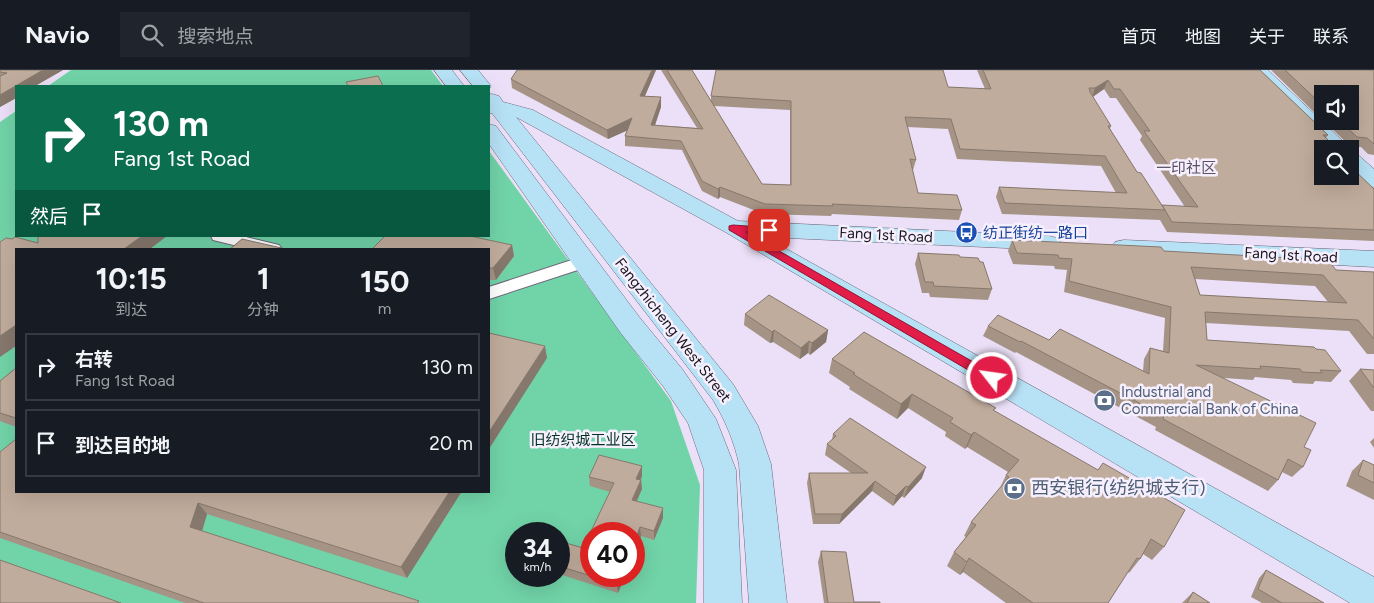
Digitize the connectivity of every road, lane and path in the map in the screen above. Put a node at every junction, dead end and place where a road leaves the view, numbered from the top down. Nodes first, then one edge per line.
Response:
1 (443, 70) edge
2 (469, 70) edge
3 (1258, 70) edge
4 (454, 85) edge
5 (478, 85) edge
6 (490, 105) edge
7 (490, 106) edge
8 (490, 107) edge
9 (1331, 140) edge
10 (1359, 167) edge
11 (1374, 181) edge
12 (733, 228) junction
13 (223, 237) edge
14 (1068, 244) edge
15 (1108, 246) edge
16 (269, 248) edge
17 (1374, 259) edge
18 (584, 262) junction
19 (490, 293) edge
20 (1374, 597) edge
21 (723, 603) edge
22 (768, 603) edge

1 - 4 street
2 - 5 street, Fangzhicheng West Street
3 - 9 street
6 - 12 street, Fang 1st Road
7 - 22 street, Fangzhicheng West Street
8 - 18 street, Fangzhicheng West Street
10 - 11 street
12 - 14 street, Fang 1st Road
12 - 20 street
13 - 16 street
15 - 17 street, Fang 1st Road
18 - 19 street
18 - 21 street, Fangzhicheng West Street

